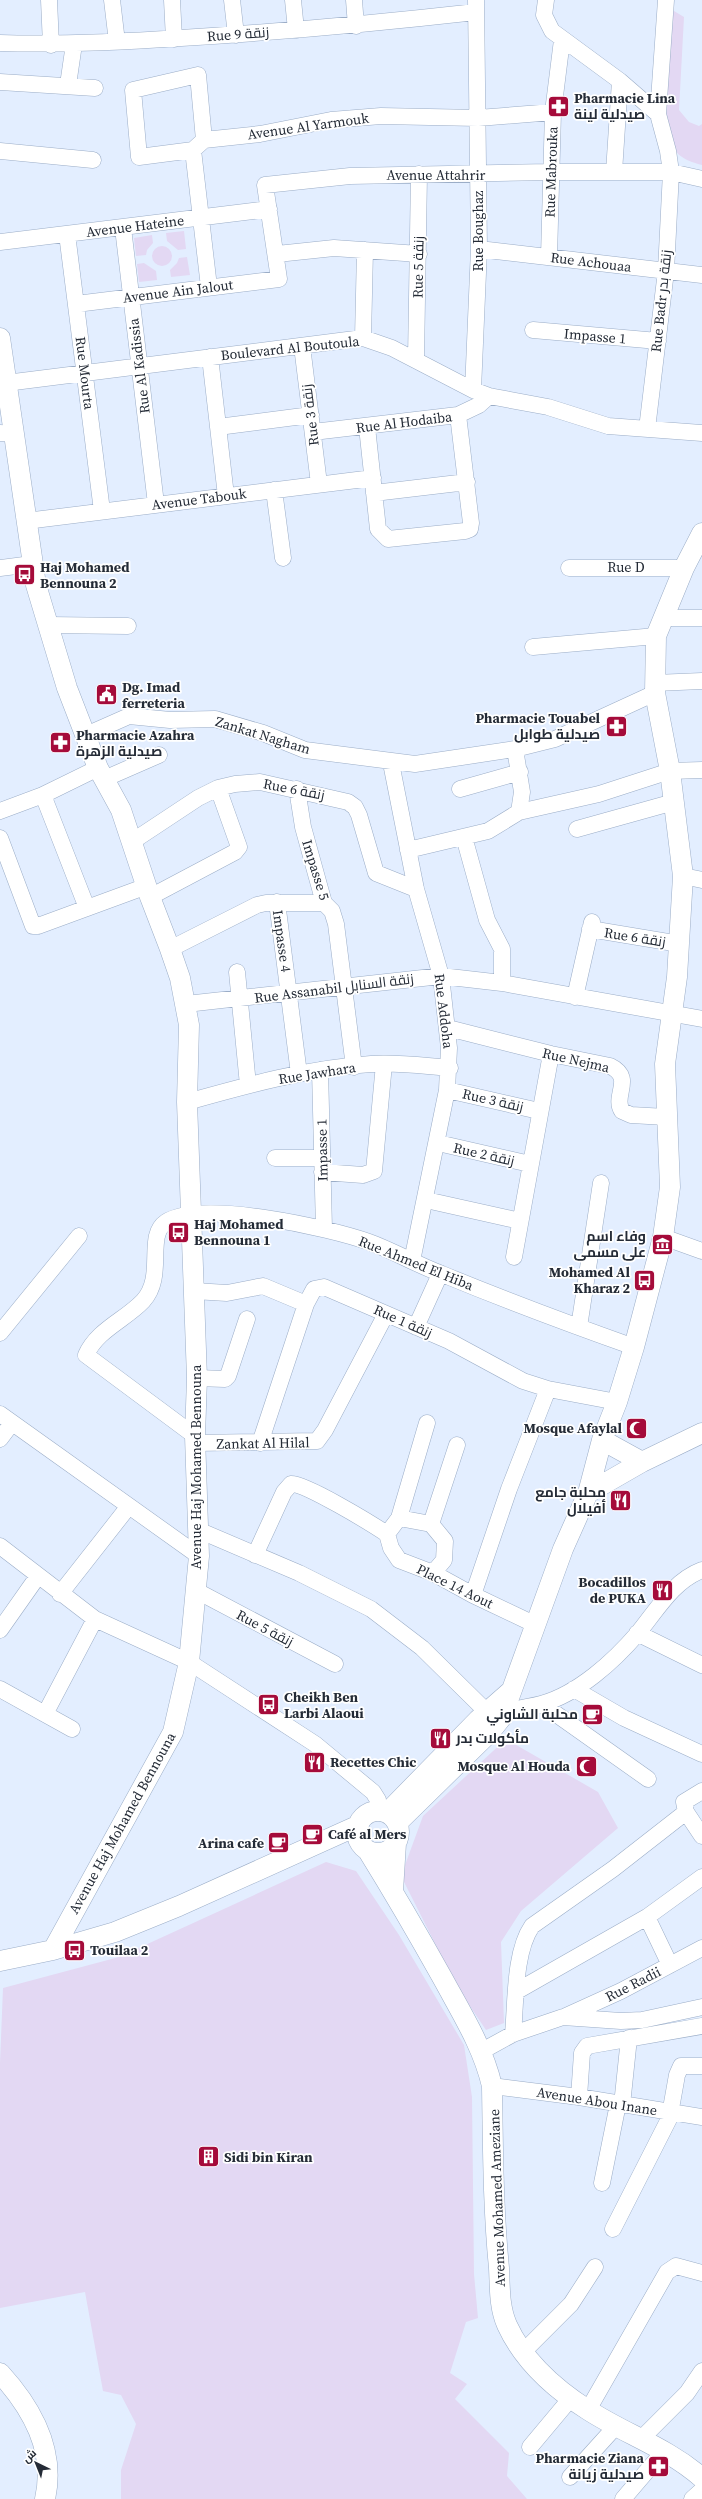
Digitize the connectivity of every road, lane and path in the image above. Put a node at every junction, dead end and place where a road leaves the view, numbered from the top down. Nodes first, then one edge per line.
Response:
1 (49, 0) edge
2 (112, 0) edge
3 (172, 0) edge
4 (232, 0) edge
5 (293, 0) edge
6 (354, 0) edge
7 (546, 0) edge
8 (666, 0) edge
9 (476, 6) edge
10 (356, 26) junction
11 (296, 30) junction
12 (236, 35) junction
13 (174, 38) junction
14 (562, 40) junction
15 (117, 42) junction
16 (0, 43) edge
17 (74, 44) junction
18 (51, 45) junction
19 (620, 81) junction
20 (0, 82) edge
21 (68, 85) junction
22 (95, 88) dead end
23 (552, 112) junction
24 (658, 114) junction
25 (478, 118) junction
26 (199, 145) junction
27 (0, 151) edge
28 (92, 160) dead end
29 (550, 172) junction
30 (614, 172) junction
31 (671, 172) junction
32 (419, 174) junction
33 (478, 175) junction
34 (702, 179) edge
35 (269, 209) junction
36 (201, 218) junction
37 (123, 228) junction
38 (67, 234) junction
39 (0, 242) edge
40 (479, 249) junction
41 (365, 250) junction
42 (277, 254) junction
43 (419, 254) junction
44 (549, 257) junction
45 (666, 271) junction
46 (702, 274) edge
47 (279, 279) joint
48 (209, 287) junction
49 (131, 297) junction
50 (76, 304) junction
51 (533, 330) dead end
52 (0, 338) edge
53 (364, 338) junction
54 (658, 341) junction
55 (302, 346) junction
56 (210, 356) junction
57 (416, 360) junction
58 (139, 366) junction
59 (85, 372) junction
60 (4, 382) edge
61 (473, 390) junction
62 (489, 396) junction
63 (311, 415) junction
64 (458, 415) junction
65 (367, 426) junction
66 (218, 427) junction
67 (647, 430) junction
68 (313, 432) junction
69 (702, 433) edge
70 (7, 434) edge
71 (467, 482) junction
72 (319, 484) junction
73 (373, 486) junction
74 (274, 490) junction
75 (226, 496) junction
76 (156, 504) junction
77 (102, 511) junction
78 (26, 521) junction
79 (702, 533) edge
80 (283, 558) dead end
81 (32, 564) junction
82 (0, 568) edge
83 (569, 568) dead end
84 (684, 568) junction
85 (702, 618) edge
86 (48, 624) junction
87 (128, 626) dead end
88 (659, 627) junction
89 (533, 647) dead end
90 (702, 681) edge
91 (655, 688) junction
92 (86, 735) junction
93 (515, 749) junction
94 (159, 755) dead end
95 (391, 763) junction
96 (702, 770) edge
97 (670, 771) junction
98 (520, 772) junction
99 (101, 774) junction
100 (218, 788) junction
101 (297, 789) junction
102 (460, 789) dead end
103 (43, 795) junction
104 (674, 802) junction
105 (0, 811) edge
106 (519, 812) junction
107 (577, 829) dead end
108 (464, 837) junction
109 (0, 838) edge
110 (133, 841) junction
111 (408, 850) junction
112 (693, 878) edge
113 (416, 889) junction
114 (148, 892) junction
115 (277, 902) junction
116 (324, 903) junction
117 (87, 908) junction
118 (680, 944) junction
119 (170, 949) junction
120 (237, 972) dead end
121 (441, 976) junction
122 (502, 983) junction
123 (344, 987) junction
124 (289, 994) junction
125 (575, 997) junction
126 (240, 999) junction
127 (186, 1004) junction
128 (672, 1012) junction
129 (702, 1019) edge
130 (448, 1028) junction
131 (550, 1054) junction
132 (384, 1064) junction
133 (354, 1066) junction
134 (450, 1068) junction
135 (320, 1070) junction
136 (299, 1074) junction
137 (248, 1085) junction
138 (447, 1090) junction
139 (187, 1102) junction
140 (539, 1111) junction
141 (666, 1117) junction
142 (438, 1143) junction
143 (275, 1158) dead end
144 (530, 1164) junction
145 (322, 1165) junction
146 (601, 1183) dead end
147 (426, 1200) junction
148 (191, 1214) junction
149 (520, 1221) junction
150 (324, 1229) junction
151 (79, 1236) dead end
152 (663, 1237) junction
153 (702, 1251) edge
154 (514, 1257) dead end
155 (412, 1261) junction
156 (440, 1274) junction
157 (194, 1291) junction
158 (306, 1304) junction
159 (386, 1314) junction
160 (247, 1319) dead end
161 (416, 1327) junction
162 (579, 1327) junction
163 (0, 1333) edge
164 (634, 1346) junction
165 (197, 1378) junction
166 (548, 1389) junction
167 (617, 1402) junction
168 (6, 1418) edge
169 (426, 1423) dead end
170 (702, 1433) edge
171 (0, 1439) edge
172 (195, 1440) junction
173 (602, 1440) junction
174 (260, 1443) junction
175 (457, 1445) dead end
176 (642, 1462) junction
177 (588, 1493) junction
178 (129, 1506) junction
179 (398, 1518) junction
180 (431, 1524) junction
181 (198, 1530) junction
182 (387, 1534) junction
183 (0, 1546) edge
184 (255, 1555) junction
185 (199, 1556) junction
186 (702, 1570) edge
187 (433, 1573) junction
188 (38, 1576) junction
189 (195, 1590) junction
190 (60, 1594) junction
191 (473, 1595) junction
192 (95, 1619) junction
193 (536, 1624) junction
194 (0, 1630) edge
195 (637, 1633) junction
196 (189, 1662) junction
197 (335, 1664) dead end
198 (702, 1665) edge
199 (0, 1689) edge
200 (574, 1689) junction
201 (500, 1704) junction
202 (542, 1704) junction
203 (45, 1714) junction
204 (72, 1729) dead end
205 (702, 1754) edge
206 (648, 1779) dead end
207 (702, 1791) edge
208 (686, 1812) junction
209 (387, 1815) junction
210 (358, 1824) junction
211 (702, 1836) edge
212 (396, 1843) junction
213 (311, 1846) junction
214 (366, 1849) junction
215 (702, 1877) edge
216 (393, 1891) junction
217 (647, 1917) junction
218 (702, 1948) edge
219 (53, 1950) junction
220 (0, 1961) edge
221 (670, 1965) junction
222 (518, 1991) junction
223 (702, 2007) edge
224 (563, 2017) junction
225 (702, 2026) edge
226 (513, 2034) junction
227 (629, 2038) junction
228 (482, 2052) junction
229 (702, 2066) edge
230 (492, 2086) junction
231 (579, 2097) junction
232 (620, 2104) junction
233 (672, 2108) junction
234 (702, 2117) edge
235 (602, 2183) dead end
236 (613, 2229) dead end
237 (595, 2267) dead end
238 (702, 2273) edge
239 (523, 2352) junction
240 (0, 2373) edge
241 (701, 2375) edge
242 (571, 2398) junction
243 (588, 2410) junction
244 (617, 2425) junction
245 (642, 2438) junction
246 (530, 2446) dead end
247 (664, 2451) junction
248 (570, 2477) dead end
249 (702, 2478) edge
250 (702, 2490) edge
251 (45, 2499) edge
252 (623, 2499) edge
253 (692, 2499) edge

1 - 18 street
2 - 15 street
3 - 13 street
4 - 12 street
5 - 11 street
6 - 10 street
7 - 14 street
8 - 24 street
9 - 10 street, Rue 9 زنقة
9 - 25 street, Rue Boughaz
10 - 11 street, Rue 9 زنقة
11 - 12 street, Rue 9 زنقة
12 - 13 street, Rue 9 زنقة
13 - 15 street, Rue 9 زنقة
14 - 19 street
14 - 23 street, Rue Mabrouka
15 - 17 street, Rue 9 زنقة
16 - 18 street, Rue 9 زنقة
17 - 18 street, Rue 9 زنقة
17 - 21 street
19 - 24 street
19 - 30 street
20 - 21 street
21 - 22 street
23 - 25 street, Avenue Al Yarmouk
23 - 29 street, Rue Mabrouka
24 - 31 street, Rue Badr زنقة بدر
25 - 26 street, Avenue Al Yarmouk
25 - 33 street, Rue Boughaz
26 - 26 street, Avenue Al Yarmouk
26 - 36 street
27 - 28 street
29 - 30 street, Avenue Attahrir
29 - 33 street, Avenue Attahrir
29 - 44 street, Rue Mabrouka
30 - 31 street, Avenue Attahrir
31 - 34 street, Avenue Attahrir
31 - 45 street, Rue Badr زنقة بدر
32 - 33 street, Avenue Attahrir
32 - 35 street, Avenue Attahrir
32 - 43 street, Rue 5 زنقة
33 - 40 street, Rue Boughaz
35 - 36 street, Avenue Hateine
35 - 42 street, Avenue Attahrir
36 - 37 street, Avenue Hateine
36 - 48 street
37 - 38 street, Avenue Hateine
37 - 49 street, Rue Al Kadissia
38 - 39 street, Avenue Hateine
38 - 50 street, Rue Mourta
40 - 44 street, Rue Achouaa
40 - 61 street, Rue Boughaz
41 - 42 street
41 - 43 street
41 - 53 street
42 - 47 street, Avenue Attahrir
43 - 57 street, Rue 5 زنقة
44 - 45 street, Rue Achouaa
45 - 46 street, Rue Achouaa
45 - 54 street, Rue Badr زنقة بدر
47 - 48 street, Avenue Ain Jalout
48 - 49 street, Avenue Ain Jalout
49 - 50 street, Avenue Ain Jalout
49 - 58 street, Rue Al Kadissia
50 - 59 street, Rue Mourta
51 - 54 street, Impasse 1
52 - 60 street, Avenue Haj Mohamed Bennouna
53 - 55 street, Boulevard Al Boutoula
53 - 57 street, Boulevard Al Boutoula
54 - 67 street, Rue Badr زنقة بدر
55 - 56 street, Boulevard Al Boutoula
55 - 63 street, Rue 3 زنقة
56 - 58 street, Boulevard Al Boutoula
56 - 66 street
57 - 61 street, Boulevard Al Boutoula
58 - 59 street, Boulevard Al Boutoula
58 - 76 street, Rue Al Kadissia
59 - 60 street, Boulevard Al Boutoula
59 - 77 street, Rue Mourta
60 - 70 street, Avenue Haj Mohamed Bennouna
61 - 62 street, Boulevard Al Boutoula
62 - 64 street, Rue Al Hodaiba
62 - 67 street, Boulevard Al Boutoula
63 - 66 street
63 - 68 street, Rue 3 زنقة
64 - 65 street, Rue Al Hodaiba
64 - 71 street
65 - 68 street, Rue Al Hodaiba
65 - 73 street
66 - 75 street
67 - 69 street, Boulevard Al Boutoula
68 - 72 street, Rue 3 زنقة
70 - 78 street, Avenue Haj Mohamed Bennouna
71 - 73 street, Avenue Tabouk
71 - 73 street
72 - 73 street, Avenue Tabouk
72 - 74 street, Avenue Tabouk
74 - 75 street, Avenue Tabouk
74 - 80 street
75 - 76 street, Avenue Tabouk
76 - 77 street, Avenue Tabouk
77 - 78 street, Avenue Tabouk
78 - 81 street, Avenue Haj Mohamed Bennouna
79 - 84 street
81 - 82 street
81 - 86 street, Avenue Haj Mohamed Bennouna
83 - 84 street, Rue D
84 - 88 street
85 - 88 street
86 - 87 street
86 - 92 street, Avenue Haj Mohamed Bennouna
88 - 89 street
88 - 91 street
90 - 91 street
91 - 93 street, Zankat Nagham
91 - 97 street
92 - 95 street, Zankat Nagham
92 - 99 street, Avenue Haj Mohamed Bennouna
93 - 95 street, Zankat Nagham
93 - 98 street
94 - 99 street
95 - 111 street, Rue Addoha
96 - 97 street
97 - 104 street
97 - 106 street
98 - 102 street
98 - 106 street
99 - 103 street
99 - 110 street, Avenue Haj Mohamed Bennouna
100 - 101 street, Rue 6 زنقة
100 - 110 street, Rue 6 زنقة
100 - 114 street
101 - 113 street, Rue 6 زنقة
101 - 116 street, Impasse 5
103 - 105 street
103 - 117 street
104 - 107 street
104 - 112 street
106 - 108 street
108 - 111 street
108 - 122 street
109 - 117 street
110 - 114 street, Avenue Haj Mohamed Bennouna
111 - 113 street, Rue Addoha
112 - 118 street
113 - 121 street, Rue Addoha
114 - 117 street
114 - 119 street, Avenue Haj Mohamed Bennouna
115 - 116 street
115 - 119 street
115 - 124 street, Impasse 4
116 - 123 street, Impasse 5
118 - 125 street, Rue 6 زنقة
118 - 128 street
119 - 127 street, Avenue Haj Mohamed Bennouna
120 - 126 street
121 - 122 street, Rue Assanabil زنقة السنابل
121 - 123 street, Rue Assanabil زنقة السنابل
121 - 130 street, Rue Addoha
122 - 125 street, Rue Assanabil زنقة السنابل
123 - 124 street, Rue Assanabil زنقة السنابل
123 - 133 street, Impasse 5
124 - 126 street, Rue Assanabil زنقة السنابل
124 - 136 street, Impasse 4
125 - 128 street, Rue Assanabil زنقة السنابل
126 - 127 street, Rue Assanabil زنقة السنابل
126 - 137 street
127 - 139 street, Avenue Haj Mohamed Bennouna
128 - 129 street, Rue Assanabil زنقة السنابل
128 - 141 street
130 - 131 street, Rue Nejma
130 - 134 street, Rue Addoha
131 - 140 street
131 - 141 street, Rue Nejma
132 - 133 street, Rue Jawhara
132 - 134 street, Rue Jawhara
132 - 145 street
133 - 135 street, Rue Jawhara
134 - 138 street, Rue Addoha
135 - 136 street, Rue Jawhara
135 - 145 street, Impasse 1
136 - 137 street, Rue Jawhara
137 - 139 street, Rue Jawhara
138 - 140 street, Rue 3 زنقة
138 - 142 street, Rue Addoha
139 - 148 street, Avenue Haj Mohamed Bennouna
140 - 144 street
141 - 152 street
142 - 144 street, Rue 2 زنقة
142 - 147 street, Rue Addoha
143 - 145 street
144 - 149 street
145 - 150 street, Impasse 1
146 - 162 street
147 - 149 street
147 - 155 street, Rue Addoha
148 - 150 street, Rue Ahmed El Hiba
148 - 157 street, Avenue Haj Mohamed Bennouna
148 - 172 street, Rue Ahmed El Hiba
149 - 154 street
150 - 155 street, Rue Ahmed El Hiba
151 - 163 street
152 - 153 street
152 - 164 street
155 - 156 street, Rue Ahmed El Hiba
156 - 161 street
156 - 162 street, Rue Ahmed El Hiba
157 - 158 street
157 - 165 street, Avenue Haj Mohamed Bennouna
158 - 159 street, Rue 1 زنقة
158 - 174 street, Rue 1 زنقة
159 - 161 street, Rue 1 زنقة
159 - 174 street, Zankat Al Hilal
160 - 165 street
161 - 166 street, Rue 1 زنقة
162 - 164 street, Rue Ahmed El Hiba
164 - 167 street
165 - 172 street, Avenue Haj Mohamed Bennouna
166 - 167 street, Rue 1 زنقة
166 - 191 street
167 - 173 street
168 - 171 street
168 - 178 street
169 - 179 street
170 - 176 street
172 - 174 street, Zankat Al Hilal
172 - 181 street, Avenue Haj Mohamed Bennouna
173 - 176 street
173 - 177 street
175 - 180 street
176 - 177 street
177 - 193 street
178 - 185 street
178 - 190 street
179 - 180 street
179 - 182 street
180 - 187 street
181 - 184 street
181 - 185 street, Avenue Haj Mohamed Bennouna
182 - 184 street
182 - 187 street, Place 14 Aout
183 - 188 street
184 - 201 street
185 - 189 street, Avenue Haj Mohamed Bennouna
186 - 195 street
187 - 191 street, Place 14 Aout
188 - 190 street
188 - 194 street
189 - 196 street, Avenue Haj Mohamed Bennouna
189 - 197 street, Rue 5 زنقة
190 - 192 street
191 - 193 street, Place 14 Aout
192 - 196 street
192 - 203 street
193 - 201 street
195 - 198 street
195 - 200 street
196 - 209 street
196 - 219 street, Avenue Haj Mohamed Bennouna
199 - 203 street
200 - 202 street
200 - 205 street
201 - 202 street
201 - 209 street
202 - 206 street
203 - 204 street
207 - 208 street
208 - 211 street
208 - 222 street
209 - 210 street
209 - 212 street
210 - 213 street
210 - 214 street
212 - 214 street
212 - 216 street
213 - 214 street
213 - 219 street
214 - 216 street, Avenue Mohamed Ameziane
215 - 217 street
216 - 228 street, Avenue Mohamed Ameziane
217 - 221 street
217 - 222 street
218 - 221 street, Rue Radii
219 - 220 street
221 - 224 street, Rue Radii
222 - 226 street
223 - 224 street
224 - 226 street, Rue Radii
225 - 227 street
226 - 228 street, Rue Radii
227 - 231 street
227 - 232 street
228 - 230 street, Avenue Mohamed Ameziane
229 - 233 street
230 - 231 street, Avenue Abou Inane
230 - 239 street, Avenue Mohamed Ameziane
231 - 232 street, Avenue Abou Inane
232 - 233 street, Avenue Abou Inane
232 - 235 street
233 - 234 street, Avenue Abou Inane
233 - 236 street
237 - 239 street
238 - 243 street
239 - 242 street, Avenue Mohamed Ameziane
240 - 251 street
241 - 245 street
242 - 243 street, Avenue Mohamed Ameziane
242 - 246 street
243 - 244 street, Avenue Mohamed Ameziane
244 - 245 street, Avenue Mohamed Ameziane
244 - 248 street
245 - 247 street, Avenue Mohamed Ameziane
247 - 249 street, Avenue Mohamed Ameziane
247 - 252 street
250 - 253 street

